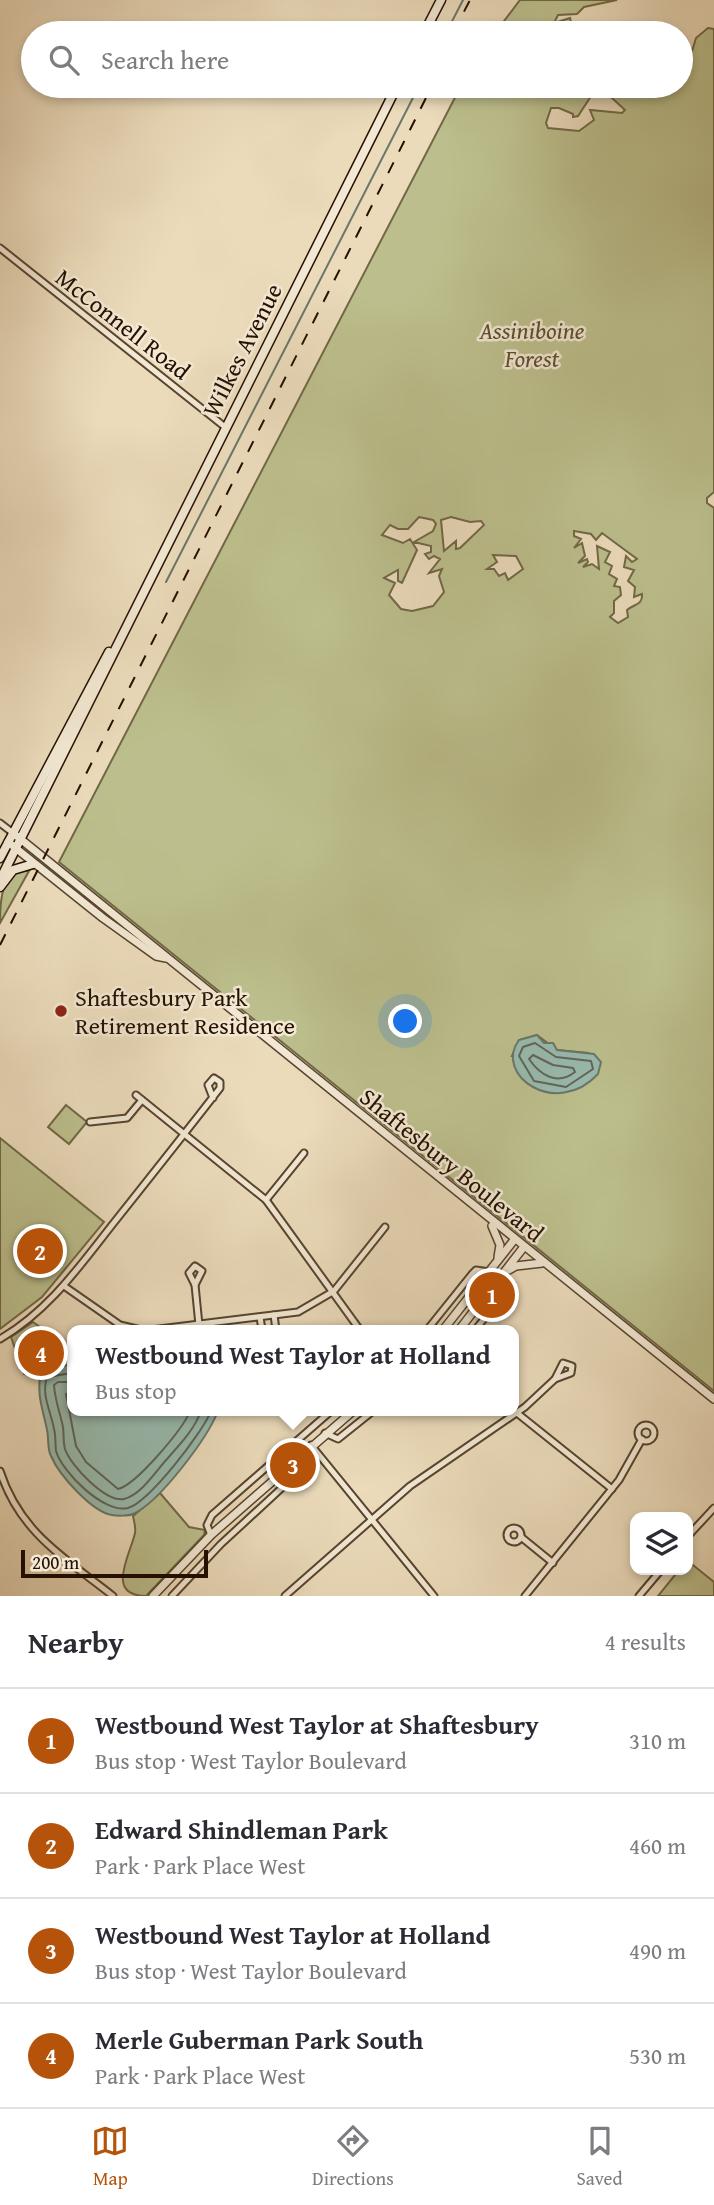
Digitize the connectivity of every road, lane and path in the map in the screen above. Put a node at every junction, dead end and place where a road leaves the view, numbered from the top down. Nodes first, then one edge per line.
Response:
1 (441, 0) edge
2 (430, 21) edge
3 (391, 98) edge
4 (0, 248) edge
5 (225, 427) junction
6 (122, 632) junction
7 (0, 823) edge
8 (13, 833) junction
9 (0, 835) edge
10 (21, 840) junction
11 (8, 842) junction
12 (16, 849) junction
13 (0, 858) edge
14 (33, 864) junction
15 (0, 880) edge
16 (0, 887) edge
17 (166, 959) junction
18 (213, 1098) dead end
19 (90, 1122) dead end
20 (184, 1134) junction
21 (304, 1153) dead end
22 (266, 1200) junction
23 (485, 1217) junction
24 (385, 1227) dead end
25 (514, 1240) junction
26 (523, 1248) junction
27 (542, 1263) junction
28 (495, 1264) junction
29 (489, 1272) junction
30 (502, 1276) junction
31 (195, 1285) dead end
32 (64, 1286) junction
33 (334, 1291) junction
34 (274, 1315) junction
35 (260, 1317) junction
36 (120, 1325) edge
37 (199, 1325) joint
38 (261, 1325) edge
39 (275, 1325) edge
40 (357, 1325) edge
41 (431, 1325) edge
42 (447, 1325) edge
43 (463, 1325) edge
44 (479, 1325) edge
45 (0, 1339) edge
46 (555, 1379) dead end
47 (714, 1399) edge
48 (519, 1411) edge
49 (519, 1415) edge
50 (325, 1416) edge
51 (347, 1416) edge
52 (367, 1416) edge
53 (513, 1416) edge
54 (325, 1433) junction
55 (642, 1439) dead end
56 (311, 1445) junction
57 (298, 1456) junction
58 (0, 1471) edge
59 (612, 1489) junction
60 (714, 1508) edge
61 (371, 1518) junction
62 (693, 1531) edge
63 (211, 1535) junction
64 (521, 1537) dead end
65 (553, 1563) junction
66 (657, 1575) edge
67 (113, 1596) edge
68 (153, 1596) edge
69 (172, 1596) edge
70 (285, 1596) edge
71 (435, 1596) edge
72 (526, 1596) edge
73 (639, 1596) edge

1 - 2 main road
3 - 5 main road, Wilkes Avenue
4 - 5 street, McConnell Road
5 - 6 main road, Wilkes Avenue
6 - 8 main road, Wilkes Avenue
6 - 10 main road, Wilkes Avenue
7 - 8 street
8 - 10 street, Shaftesbury Boulevard
8 - 11 main road, Wilkes Avenue
9 - 11 street
10 - 12 main road, Wilkes Avenue
10 - 17 street, Shaftesbury Boulevard
11 - 12 street, Shaftesbury Boulevard
11 - 13 main road, Wilkes Avenue
12 - 14 street, Shaftesbury Boulevard
12 - 15 main road, Wilkes Avenue
14 - 16 main road
14 - 17 street, Shaftesbury Boulevard
17 - 23 street, Shaftesbury Boulevard
18 - 20 street
19 - 20 street
20 - 22 street
20 - 32 street
21 - 22 street
22 - 33 street
23 - 25 street, Shaftesbury Boulevard
23 - 28 street
24 - 33 street
25 - 26 street, Shaftesbury Boulevard
25 - 28 street
26 - 27 street, Shaftesbury Boulevard
26 - 30 street
27 - 30 street
27 - 47 street, Shaftesbury Boulevard
28 - 29 street
29 - 41 street
29 - 42 street
30 - 43 street
30 - 44 street
31 - 37 street
32 - 36 street
32 - 45 street
33 - 34 street
33 - 40 street
34 - 35 street
34 - 39 street
35 - 37 street
35 - 38 street
46 - 48 street
49 - 59 street
50 - 63 street
51 - 54 street
52 - 54 street
53 - 61 street
54 - 56 street
55 - 59 street
56 - 57 street
56 - 61 street
57 - 63 street
57 - 69 street
58 - 67 street
59 - 65 street
60 - 62 street
61 - 70 street
61 - 71 street
63 - 68 street
64 - 65 street
65 - 72 street
66 - 73 street

